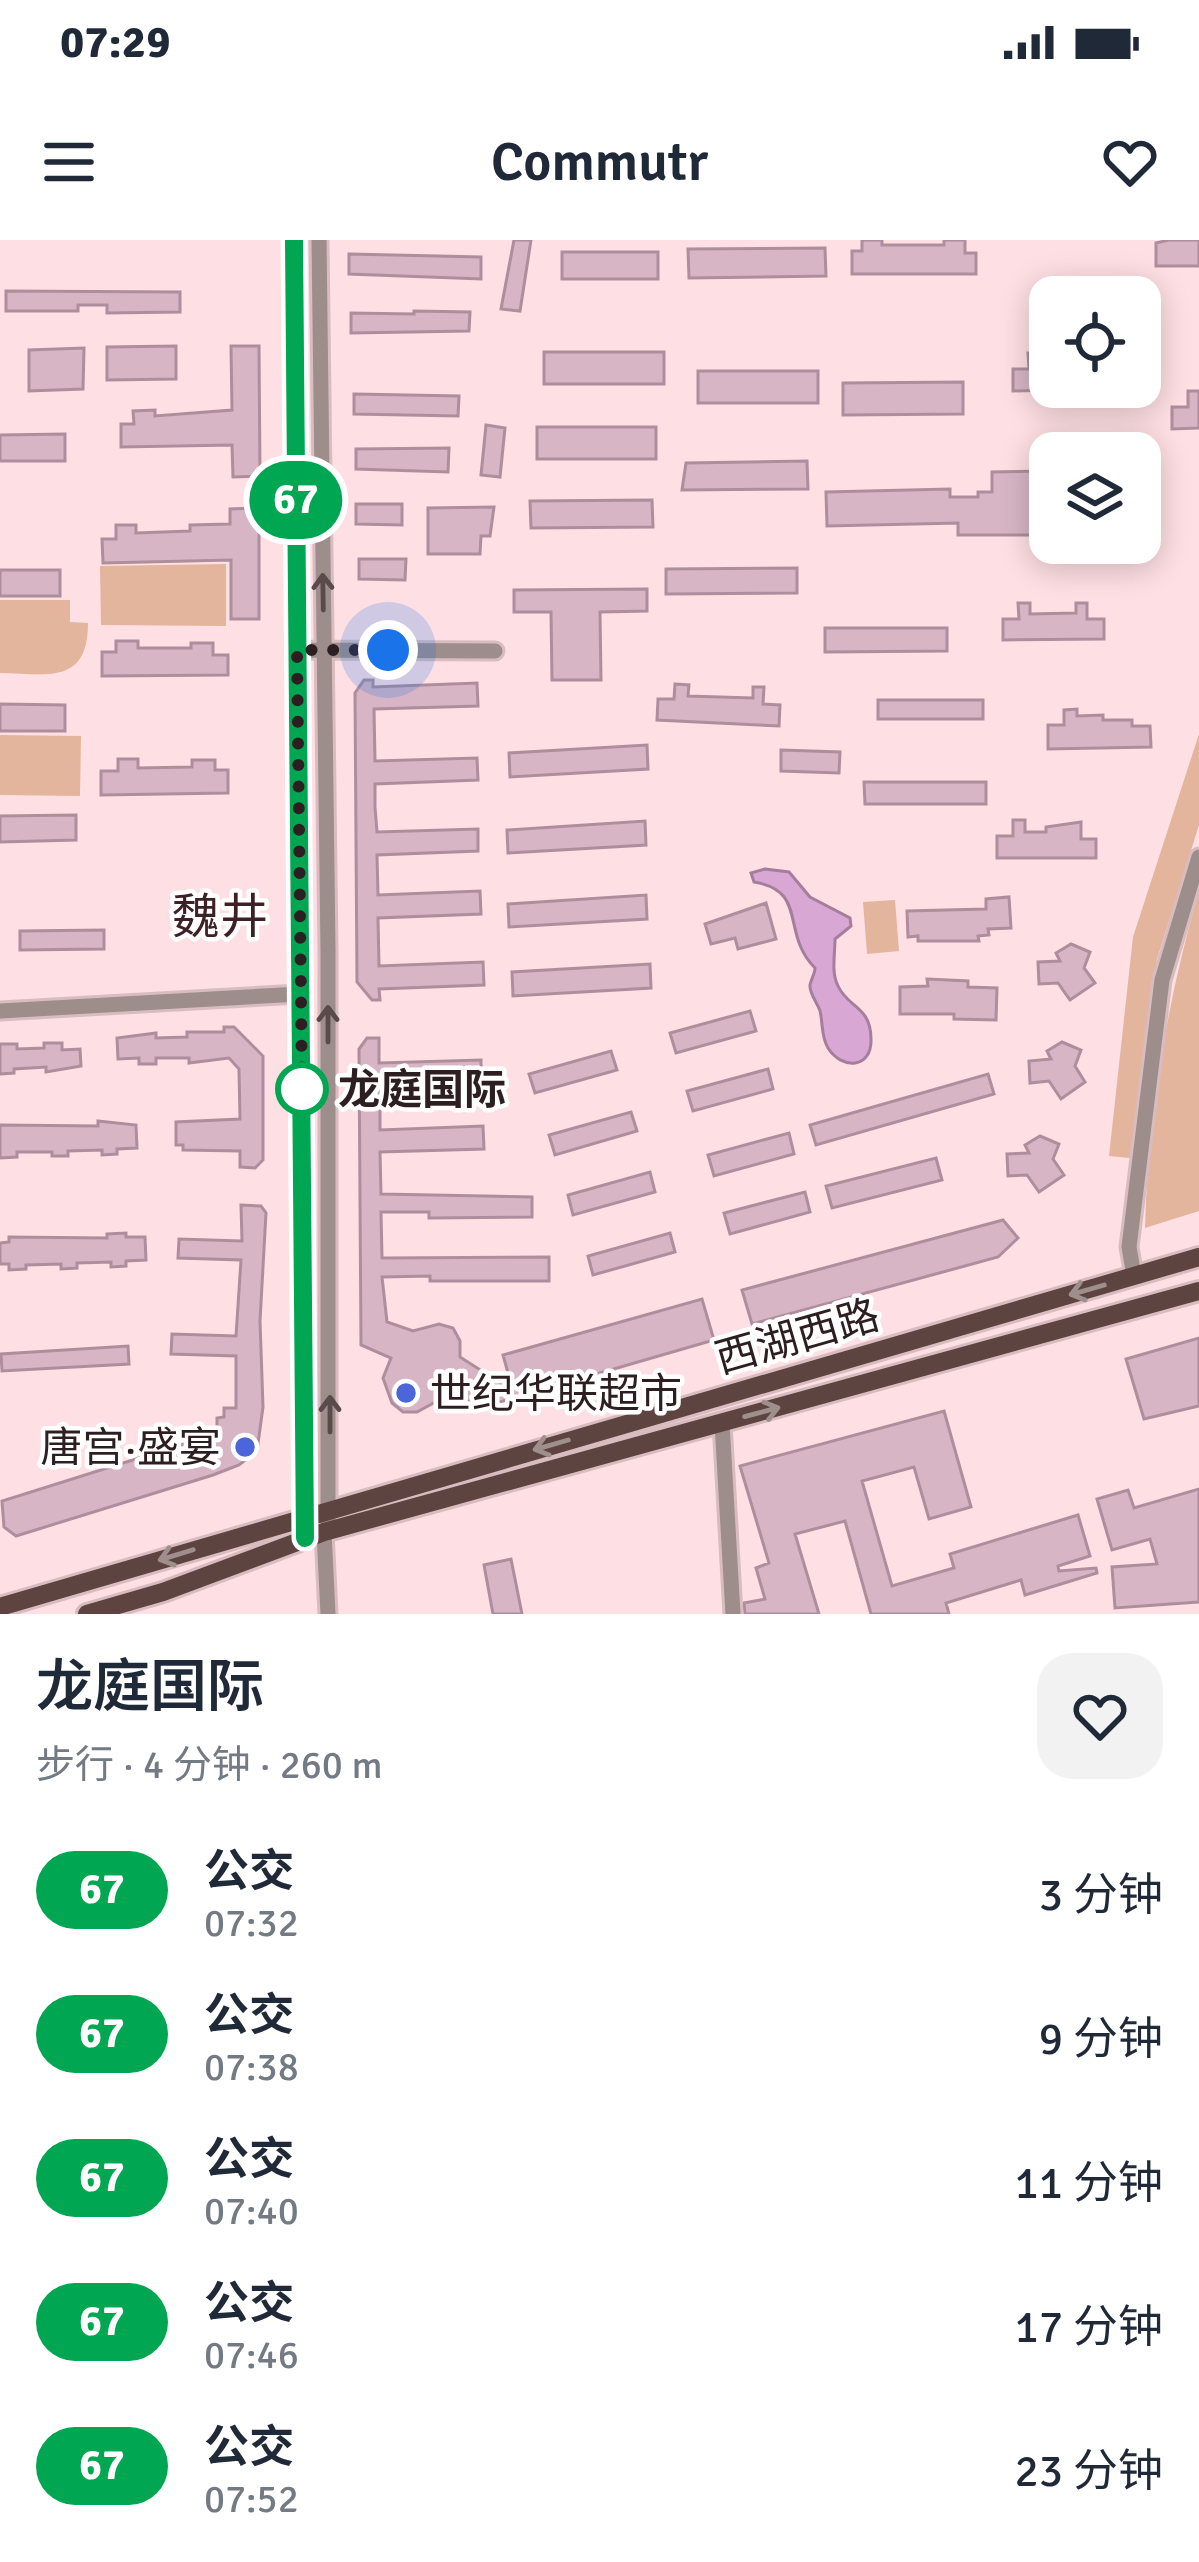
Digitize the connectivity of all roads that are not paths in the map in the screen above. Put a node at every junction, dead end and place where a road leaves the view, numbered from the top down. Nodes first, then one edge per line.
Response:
1 (294, 240) edge
2 (319, 240) edge
3 (297, 650) junction
4 (324, 650) junction
5 (495, 651) dead end
6 (1199, 857) edge
7 (300, 994) junction
8 (0, 1011) edge
9 (1199, 1257) edge
10 (1134, 1276) junction
11 (1199, 1293) edge
12 (722, 1423) junction
13 (328, 1510) junction
14 (305, 1516) junction
15 (319, 1534) junction
16 (0, 1607) edge
17 (88, 1614) edge
18 (328, 1614) edge
19 (733, 1614) edge

1 - 3 street
4 -> 2 street
3 - 4 street
3 - 7 street
4 - 5 street
13 -> 4 street
6 - 10 street
7 - 8 street
7 - 14 street
9 - 10 main road, 西湖西路
10 -> 13 main road, 西湖西路
12 -> 11 main road, 西湖西路
12 - 15 main road, 西湖西路
12 - 19 street
13 - 14 main road, 西湖西路
13 - 15 street
14 - 15 street
14 -> 16 main road, 西湖西路
15 - 17 main road, 西湖西路
15 - 18 street

